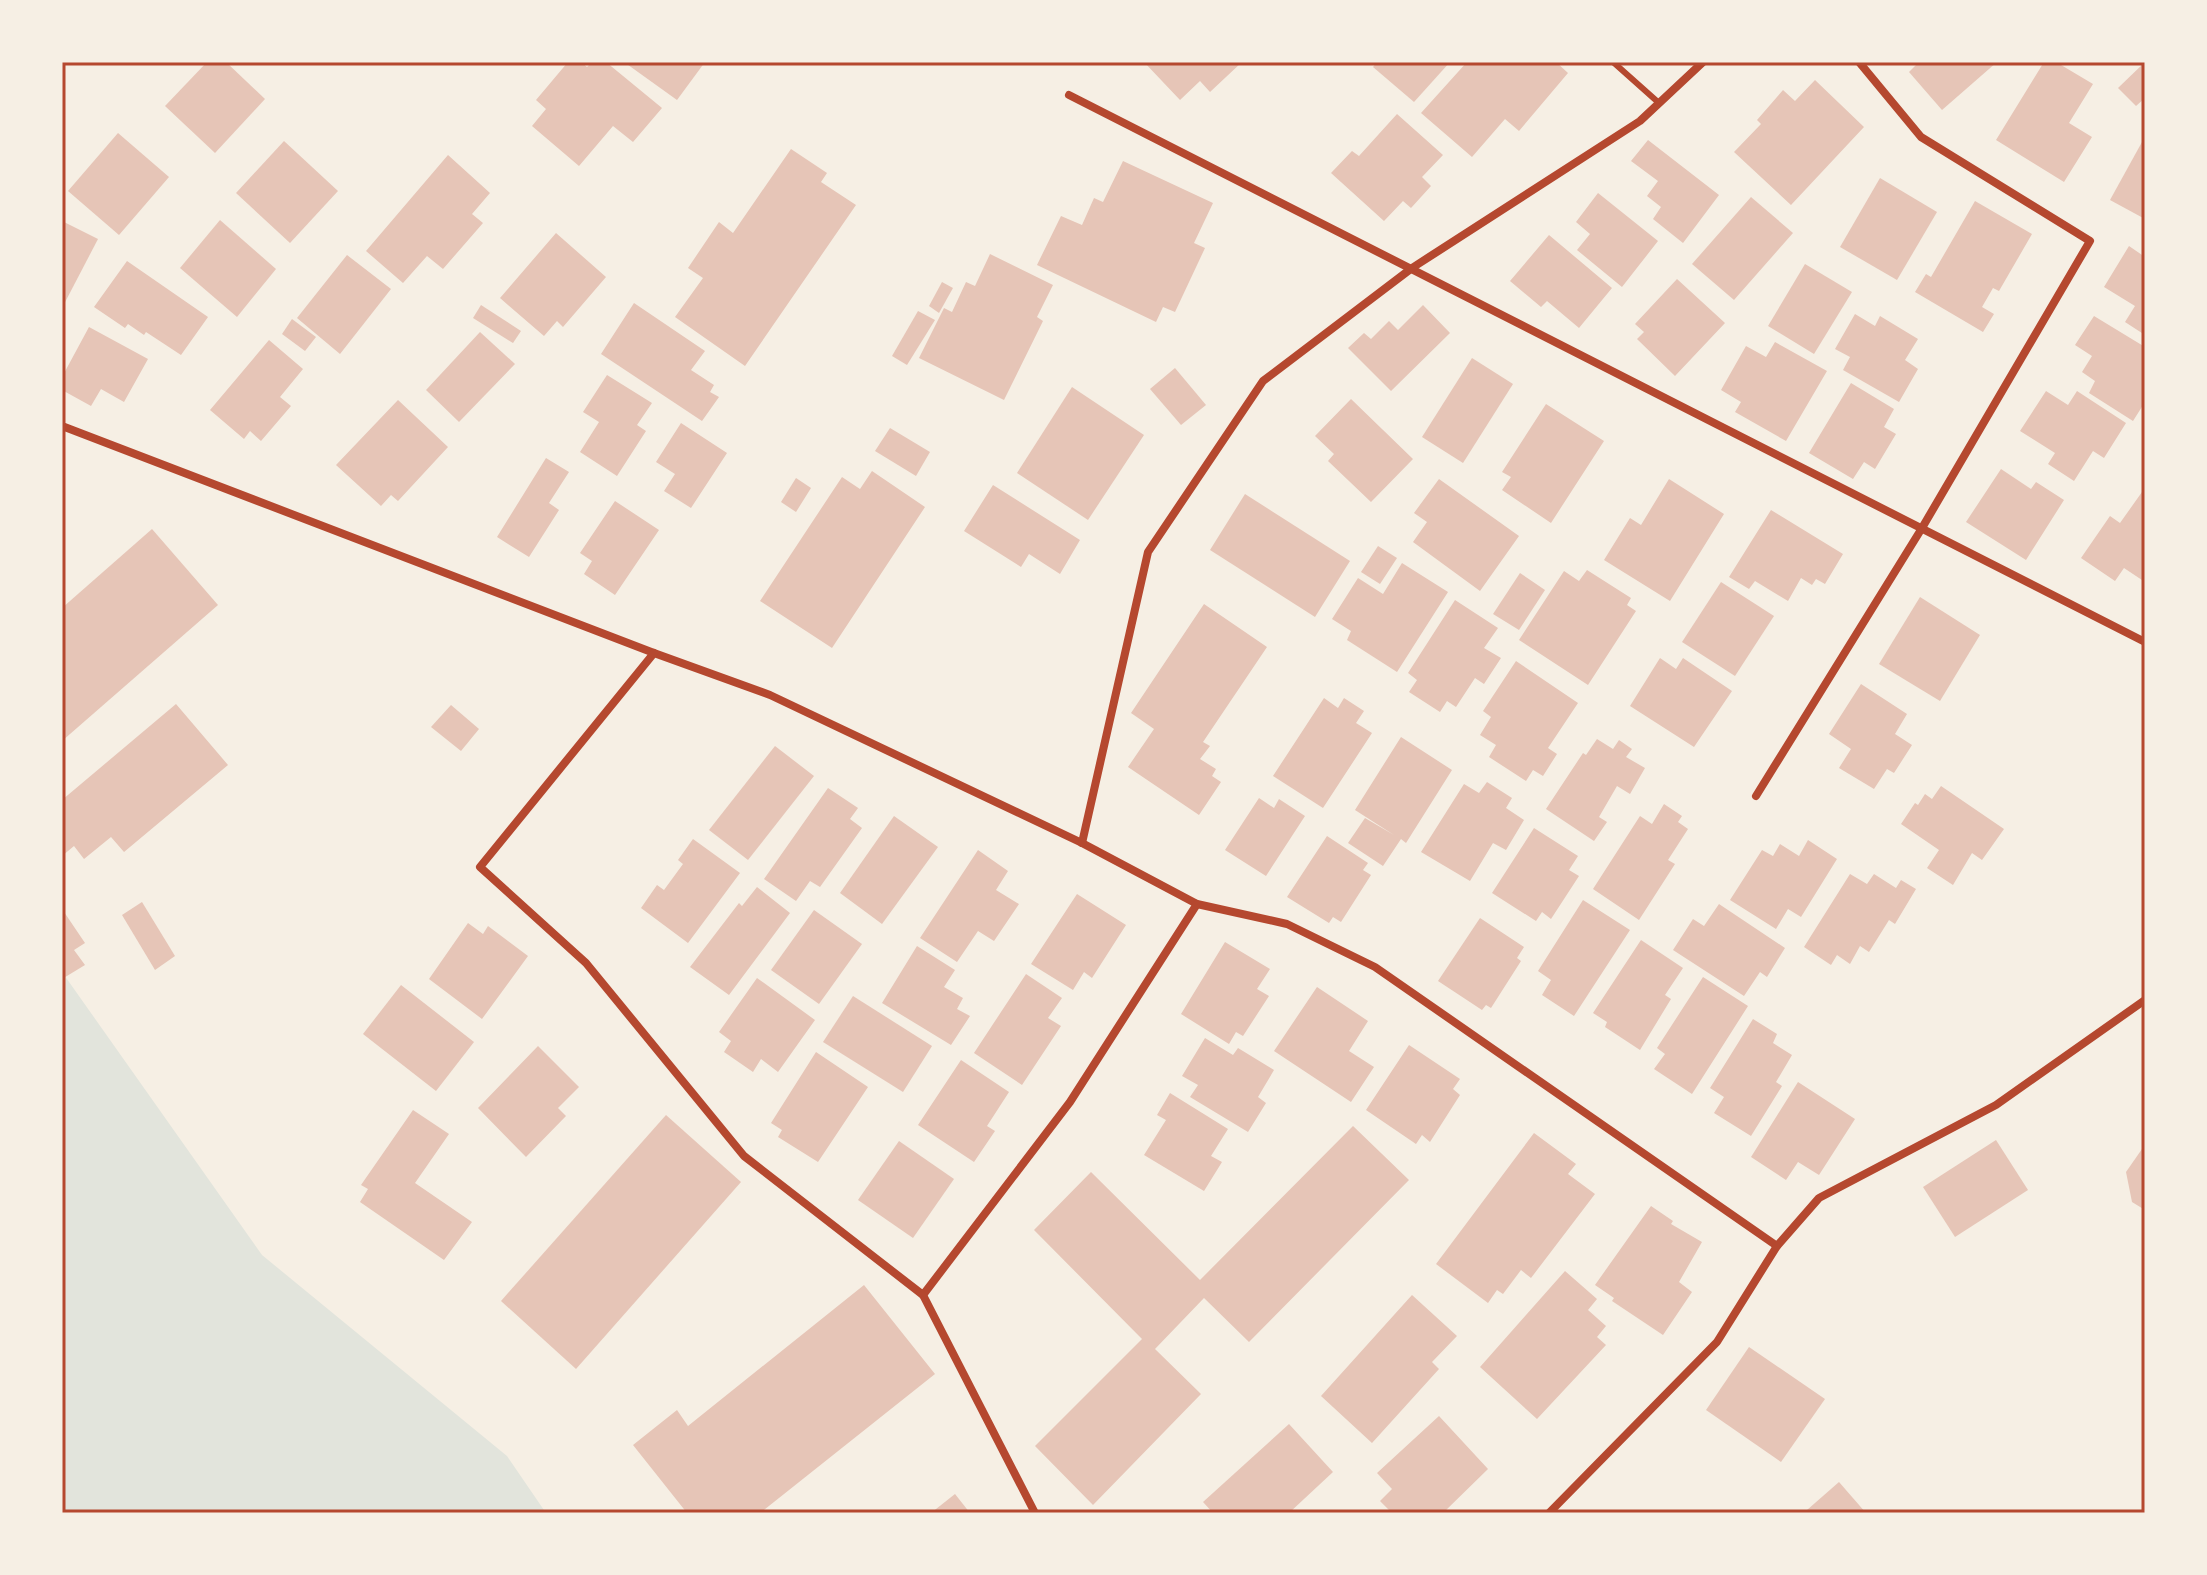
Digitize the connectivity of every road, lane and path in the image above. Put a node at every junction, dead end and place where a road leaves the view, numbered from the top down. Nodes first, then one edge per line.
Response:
1 (1613, 62) edge
2 (1703, 62) edge
3 (1859, 62) edge
4 (1069, 95) dead end
5 (1659, 103) junction
6 (1412, 268) junction
7 (62, 426) edge
8 (1922, 528) junction
9 (2145, 642) edge
10 (654, 653) junction
11 (1756, 796) dead end
12 (1082, 843) junction
13 (1197, 904) junction
14 (2145, 1000) edge
15 (1777, 1246) junction
16 (923, 1295) junction
17 (1035, 1513) edge
18 (1549, 1513) edge

1 - 5 lane
2 - 5 street
3 - 8 street
4 - 6 street
5 - 6 street
6 - 8 street
6 - 12 street
7 - 10 street
8 - 9 street
8 - 11 street
10 - 12 street
10 - 16 street
12 - 13 street
13 - 15 street
13 - 16 street
14 - 15 street
15 - 18 street
16 - 17 street

